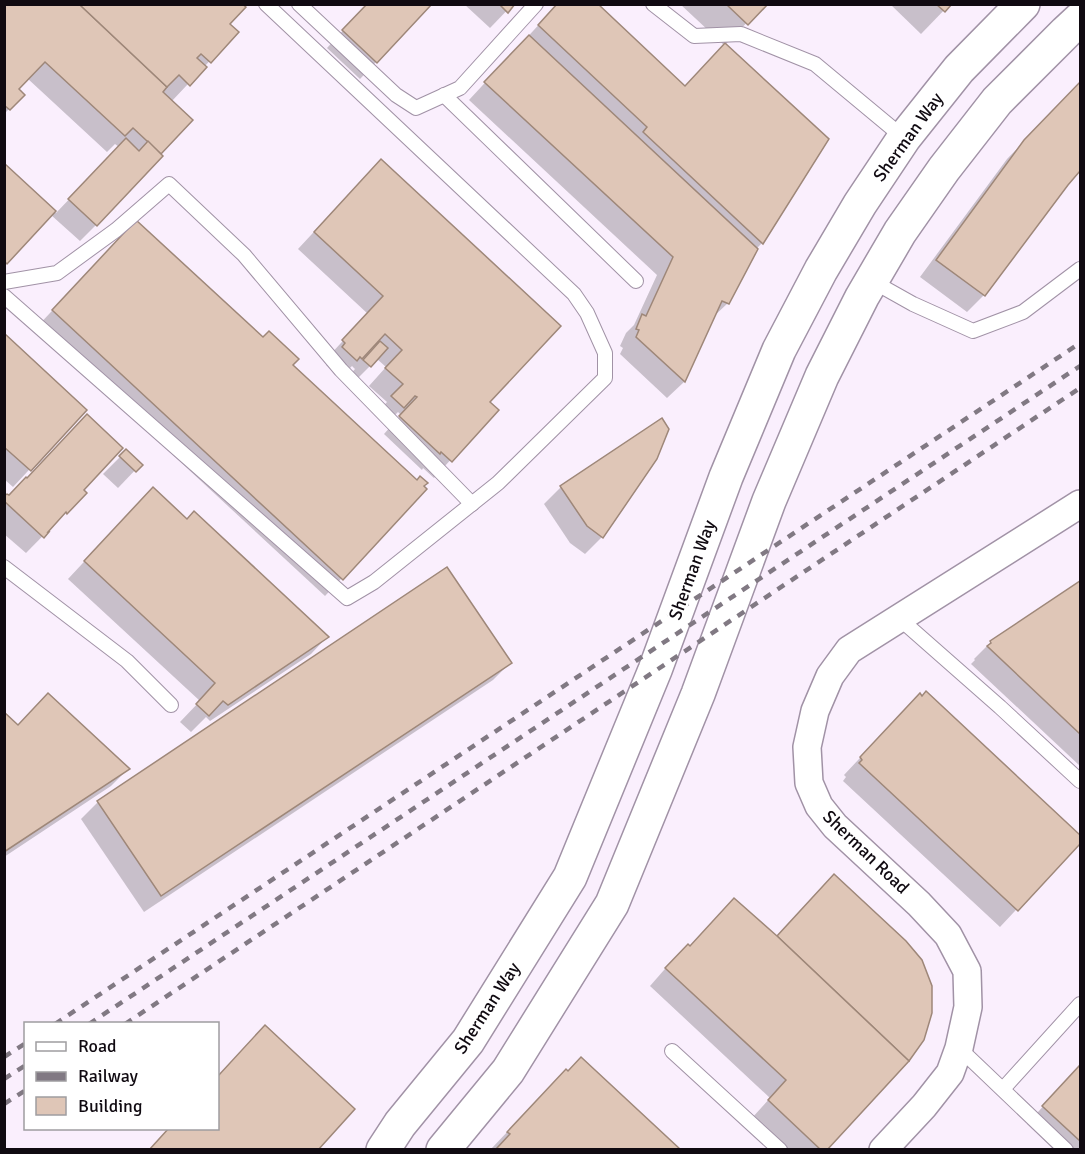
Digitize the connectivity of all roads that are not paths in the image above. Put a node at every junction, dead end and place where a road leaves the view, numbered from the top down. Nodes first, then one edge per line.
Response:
1 (266, 4) edge
2 (299, 4) edge
3 (536, 4) edge
4 (653, 4) edge
5 (1023, 4) edge
6 (1080, 19) edge
7 (444, 95) junction
8 (904, 138) junction
9 (1080, 269) edge
10 (636, 281) dead end
11 (872, 281) junction
12 (4, 282) edge
13 (4, 296) edge
14 (472, 504) junction
15 (1080, 504) edge
16 (4, 567) edge
17 (900, 619) junction
18 (171, 705) dead end
19 (1080, 781) edge
20 (1080, 1004) edge
21 (959, 1048) junction
22 (672, 1051) dead end
23 (1003, 1089) junction
24 (383, 1149) edge
25 (443, 1149) edge
26 (780, 1149) edge
27 (883, 1149) edge
28 (1066, 1149) edge

1 - 14 lane
2 - 7 lane
3 - 7 lane
4 - 8 lane
5 - 8 main road, Sherman Way
6 - 11 main road
7 - 10 lane
8 - 24 main road, Sherman Way
9 - 11 lane
11 - 25 main road
12 - 14 lane
13 - 14 lane
15 - 17 street, Sherman Road
16 - 18 lane
17 - 19 lane
17 - 21 street, Sherman Road
20 - 23 lane
21 - 23 lane
21 - 27 street, Sherman Road
22 - 26 lane
23 - 28 lane

